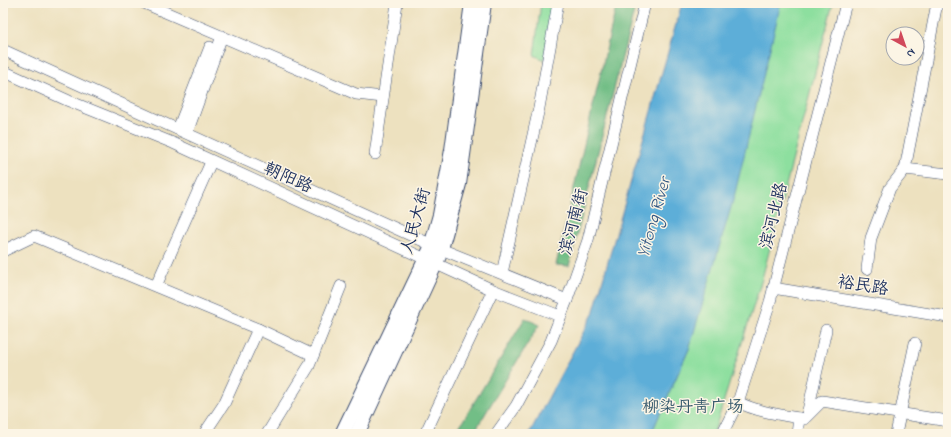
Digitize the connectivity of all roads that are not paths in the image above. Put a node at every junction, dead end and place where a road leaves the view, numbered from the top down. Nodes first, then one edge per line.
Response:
1 (144, 3) edge
2 (397, 3) edge
3 (472, 3) edge
4 (484, 3) edge
5 (558, 3) edge
6 (645, 3) edge
7 (846, 3) edge
8 (937, 3) edge
9 (218, 35) junction
10 (3, 50) edge
11 (3, 71) edge
12 (383, 97) junction
13 (183, 131) junction
14 (375, 154) dead end
15 (212, 162) junction
16 (905, 169) junction
17 (948, 174) edge
18 (436, 247) junction
19 (3, 251) edge
20 (430, 262) junction
21 (867, 269) dead end
22 (502, 273) junction
23 (156, 286) junction
24 (341, 286) dead end
25 (773, 288) junction
26 (493, 290) junction
27 (567, 300) junction
28 (560, 316) junction
29 (948, 317) edge
30 (258, 329) junction
31 (826, 330) dead end
32 (915, 343) dead end
33 (313, 355) junction
34 (738, 402) junction
35 (900, 413) junction
36 (803, 417) junction
37 (948, 421) edge
38 (204, 434) edge
39 (267, 434) edge
40 (342, 434) edge
41 (357, 434) edge
42 (425, 434) edge
43 (496, 434) edge
44 (722, 434) edge
45 (797, 434) edge
46 (896, 434) edge

1 - 9 street
2 - 12 street
3 - 18 street, 人民大街
4 - 18 street, 人民大街
5 - 22 street
6 - 27 street, 滨河南街
7 - 25 street, 滨河北路
8 - 16 street
9 - 12 street
9 - 13 street
10 - 13 street
11 - 15 street, 朝阳路
12 - 14 street
13 - 18 street
15 - 20 street, 朝阳路
15 - 23 street
16 - 17 street
16 - 21 street
18 - 20 street, 人民大街
18 - 22 street
19 - 23 street
20 - 26 street, 朝阳路
20 - 40 street, 人民大街
20 - 41 street, 人民大街
22 - 27 street
23 - 30 street
24 - 33 street
25 - 29 street, 裕民路
25 - 34 street, 滨河北路
26 - 28 street, 朝阳路
26 - 42 street
27 - 28 street, 滨河南街
28 - 43 street, 滨河南街
30 - 33 street
30 - 38 street
31 - 36 street
32 - 35 street
33 - 39 street
34 - 36 street
34 - 44 street, 滨河北路
35 - 36 street
35 - 37 street
35 - 46 street
36 - 45 street

